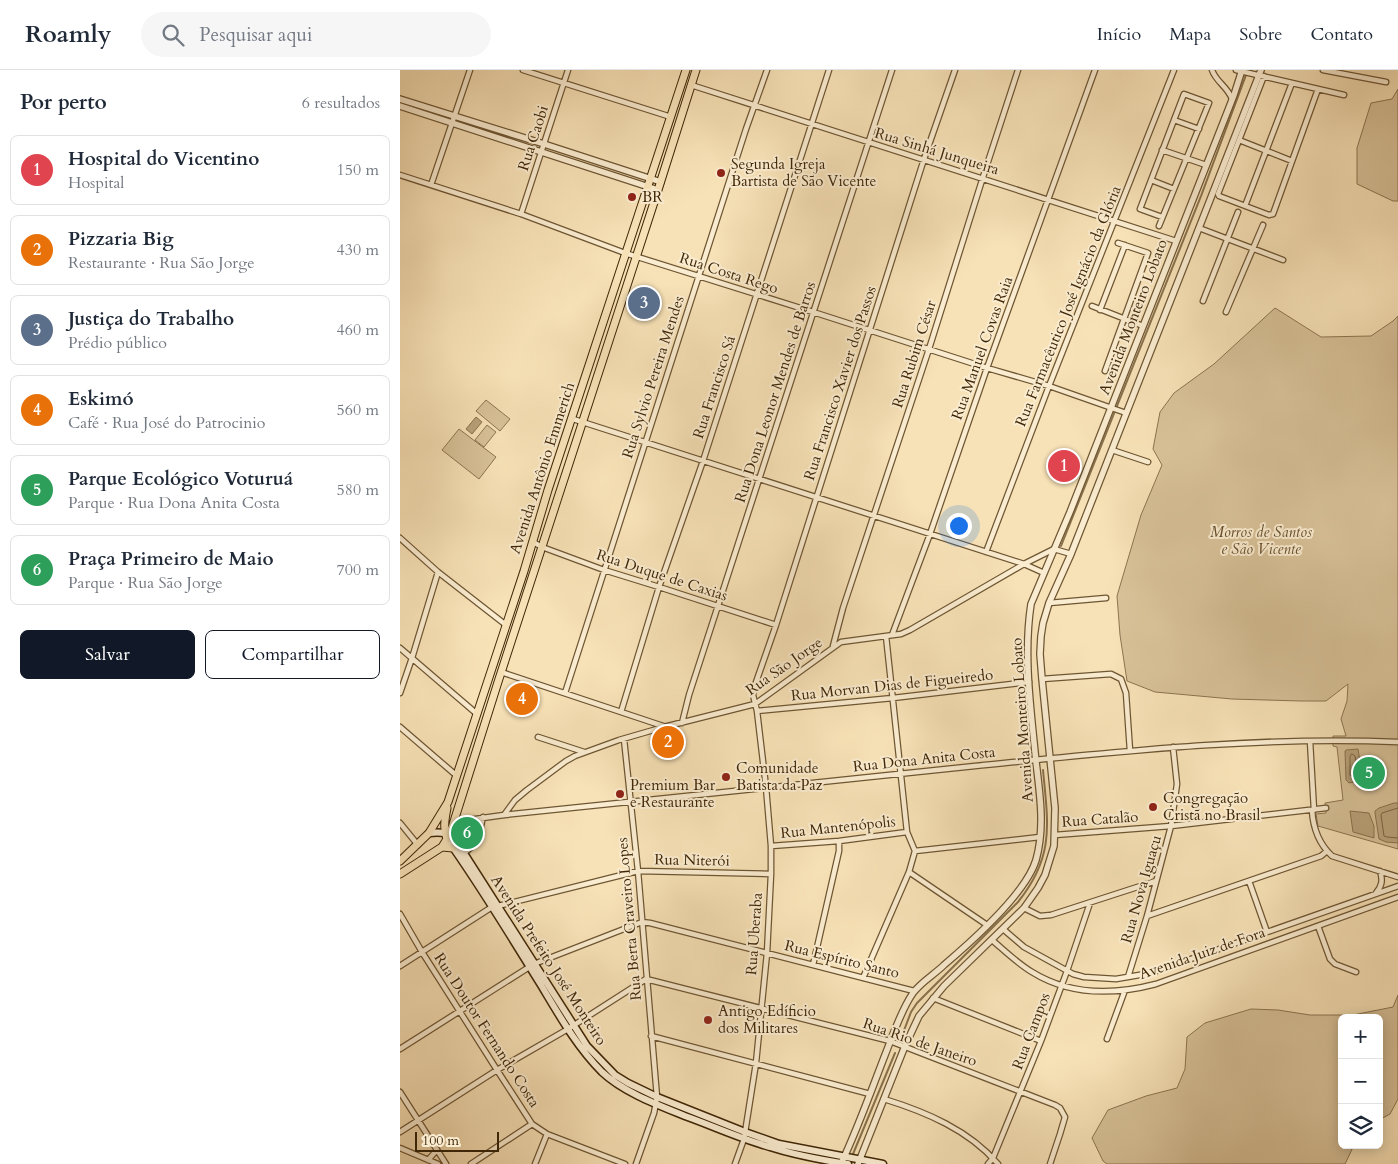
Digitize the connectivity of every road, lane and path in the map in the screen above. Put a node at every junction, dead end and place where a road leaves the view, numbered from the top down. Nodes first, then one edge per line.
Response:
1 (470, 70) edge
2 (523, 70) edge
3 (568, 70) edge
4 (686, 70) edge
5 (696, 70) edge
6 (767, 70) edge
7 (829, 70) edge
8 (892, 70) edge
9 (955, 70) edge
10 (1018, 70) edge
11 (1095, 70) edge
12 (1174, 70) edge
13 (1212, 70) edge
14 (1240, 70) edge
15 (1325, 70) edge
16 (1355, 70) edge
17 (1261, 74) edge
18 (1352, 76) junction
19 (1386, 82) dead end
20 (564, 83) junction
21 (1292, 83) junction
22 (691, 85) junction
23 (1318, 89) junction
24 (1344, 95) dead end
25 (400, 99) edge
26 (1232, 100) junction
27 (755, 105) junction
28 (400, 106) edge
29 (455, 115) junction
30 (671, 116) junction
31 (1174, 120) junction
32 (452, 123) junction
33 (812, 124) junction
34 (1199, 129) junction
35 (1239, 140) junction
36 (869, 143) junction
37 (544, 144) junction
38 (1162, 150) junction
39 (1266, 150) junction
40 (542, 152) junction
41 (1187, 158) junction
42 (924, 159) junction
43 (1292, 162) junction
44 (1206, 165) junction
45 (400, 175) edge
46 (983, 178) junction
47 (650, 179) junction
48 (1151, 180) junction
49 (661, 182) junction
50 (431, 185) junction
51 (647, 187) junction
52 (1174, 189) junction
53 (658, 190) junction
54 (1049, 200) junction
55 (1245, 206) junction
56 (1238, 212) dead end
57 (521, 214) junction
58 (1162, 218) junction
59 (1115, 221) junction
60 (1263, 225) dead end
61 (1159, 226) dead end
62 (1199, 228) junction
63 (1228, 239) junction
64 (1176, 240) junction
65 (1118, 242) dead end
66 (1125, 245) junction
67 (1253, 248) junction
68 (625, 253) junction
69 (637, 256) junction
70 (1283, 260) dead end
71 (699, 276) junction
72 (756, 295) junction
73 (1203, 301) dead end
74 (1092, 306) dead end
75 (1100, 310) junction
76 (813, 312) junction
77 (1226, 312) dead end
78 (1124, 318) junction
79 (1143, 326) junction
80 (870, 330) junction
81 (929, 349) junction
82 (987, 368) junction
83 (1105, 370) dead end
84 (1049, 386) junction
85 (1113, 408) junction
86 (1125, 412) junction
87 (572, 419) junction
88 (583, 422) junction
89 (646, 442) junction
90 (1112, 450) junction
91 (703, 461) junction
92 (1148, 462) dead end
93 (760, 479) junction
94 (548, 490) junction
95 (559, 494) junction
96 (816, 497) junction
97 (874, 516) junction
98 (930, 534) junction
99 (400, 538) edge
100 (533, 542) junction
101 (542, 547) junction
102 (1055, 549) junction
103 (986, 552) junction
104 (1070, 554) junction
105 (1024, 564) junction
106 (604, 570) junction
107 (438, 572) junction
108 (1044, 573) junction
109 (659, 587) junction
110 (1106, 598) dead end
111 (1049, 602) junction
112 (718, 607) junction
113 (506, 625) junction
114 (776, 625) junction
115 (892, 635) junction
116 (886, 636) junction
117 (833, 646) junction
118 (400, 648) edge
119 (412, 658) junction
120 (501, 672) junction
121 (1042, 679) junction
122 (1029, 682) junction
123 (400, 693) edge
124 (565, 693) junction
125 (894, 698) junction
126 (755, 704) junction
127 (757, 711) junction
128 (621, 712) junction
129 (478, 714) junction
130 (682, 722) junction
131 (400, 727) edge
132 (664, 727) junction
133 (538, 737) dead end
134 (624, 739) junction
135 (1310, 741) junction
136 (1398, 742) edge
137 (1173, 747) junction
138 (1130, 750) junction
139 (584, 752) junction
140 (1049, 759) junction
141 (1037, 760) junction
142 (901, 774) junction
143 (457, 776) junction
144 (766, 787) junction
145 (448, 802) junction
146 (631, 802) junction
147 (1326, 808) dead end
148 (1313, 810) junction
149 (504, 815) junction
150 (483, 817) junction
151 (445, 821) junction
152 (454, 822) junction
153 (400, 823) edge
154 (1171, 826) junction
155 (908, 832) junction
156 (429, 833) junction
157 (447, 835) junction
158 (1055, 835) junction
159 (1040, 837) junction
160 (839, 841) junction
161 (418, 845) junction
162 (456, 846) junction
163 (771, 846) junction
164 (442, 847) junction
165 (915, 851) junction
166 (1327, 852) junction
167 (464, 853) junction
168 (400, 862) edge
169 (638, 871) junction
170 (1380, 871) junction
171 (909, 872) junction
172 (400, 874) edge
173 (770, 874) junction
174 (1398, 877) edge
175 (1156, 881) junction
176 (1249, 881) junction
177 (1398, 886) edge
178 (1376, 893) junction
179 (1398, 897) edge
180 (1090, 903) junction
181 (495, 906) junction
182 (1024, 908) junction
183 (400, 914) edge
184 (1147, 916) junction
185 (642, 922) junction
186 (987, 925) junction
187 (1318, 926) junction
188 (1003, 929) junction
189 (1267, 932) junction
190 (992, 940) junction
191 (422, 952) junction
192 (767, 953) junction
193 (813, 965) junction
194 (400, 966) edge
195 (532, 966) junction
196 (1067, 971) junction
197 (1356, 972) dead end
198 (864, 978) junction
199 (1128, 978) junction
200 (646, 979) junction
201 (1062, 985) junction
202 (1125, 990) junction
203 (914, 991) junction
204 (933, 998) junction
205 (761, 1007) junction
206 (460, 1011) junction
207 (571, 1027) junction
208 (651, 1036) junction
209 (1108, 1039) dead end
210 (1041, 1041) junction
211 (892, 1042) junction
212 (903, 1046) junction
213 (400, 1049) edge
214 (756, 1063) junction
215 (497, 1070) junction
216 (400, 1092) edge
217 (1020, 1092) junction
218 (870, 1094) junction
219 (884, 1099) junction
220 (656, 1101) junction
221 (418, 1121) junction
222 (532, 1124) junction
223 (400, 1132) edge
224 (547, 1134) junction
225 (744, 1135) junction
226 (400, 1148) edge
227 (437, 1150) junction
228 (993, 1158) junction
229 (426, 1159) junction
230 (858, 1161) edge
231 (845, 1162) edge
232 (422, 1164) edge
233 (438, 1164) edge
234 (446, 1164) edge
235 (471, 1164) edge
236 (535, 1164) edge
237 (625, 1164) edge
238 (636, 1164) edge
239 (734, 1164) edge
240 (883, 1164) edge
241 (988, 1164) edge
242 (998, 1164) edge
243 (1050, 1164) edge

1 - 29 street
2 - 20 street
3 - 20 street, Rua Caobi
4 - 30 main road, Avenida Antônio Emmerich
5 - 22 main road, Avenida Antônio Emmerich
6 - 27 street, Rua Sylvio Pereira Mendes
7 - 33 street, Rua Francisco Sá
8 - 36 street, Rua Dona Leonor Mendes de Barros
9 - 42 street, Rua Francisco Xavier dos Passos
10 - 46 street, Rua Rubim César
11 - 54 street, Rua Manuel Covas Raia
12 - 59 street, Rua Farmacêutico José Ignácio da Glória
13 - 26 street
14 - 17 street
14 - 26 street, Avenida Monteiro Lobato
15 - 18 street
16 - 18 street
17 - 21 street
17 - 35 street
17 - 62 street, Avenida Monteiro Lobato
18 - 19 street
20 - 30 street
20 - 37 street, Rua Caobi
21 - 23 street
21 - 39 street
22 - 27 street, Rua Sinhá Junqueira
22 - 49 main road, Avenida Antônio Emmerich
23 - 24 street
23 - 43 street
25 - 29 street
26 - 44 street, Avenida Monteiro Lobato
27 - 33 street, Rua Sinhá Junqueira
27 - 71 street, Rua Sylvio Pereira Mendes
28 - 32 street
29 - 32 street
29 - 37 street
30 - 47 main road, Avenida Antônio Emmerich
31 - 34 street
31 - 34 street
31 - 38 street
32 - 40 street
32 - 50 street
33 - 36 street, Rua Sinhá Junqueira
33 - 72 street, Rua Francisco Sá
34 - 41 street
35 - 39 street
35 - 55 street
36 - 42 street, Rua Sinhá Junqueira
36 - 76 street, Rua Dona Leonor Mendes de Barros
37 - 40 street, Rua Caobi
37 - 47 street
38 - 41 street
38 - 48 street
39 - 43 street
39 - 55 street
40 - 51 street
40 - 57 street, Rua Caobi
41 - 44 street
41 - 52 street
42 - 46 street, Rua Sinhá Junqueira
42 - 80 street, Rua Francisco Xavier dos Passos
43 - 55 street
44 - 64 street, Avenida Monteiro Lobato
45 - 50 street, Rua Costa Rego
46 - 54 street, Rua Sinhá Junqueira
46 - 81 street, Rua Rubim César
47 - 49 street
47 - 51 main road, Avenida Antônio Emmerich
48 - 52 street
48 - 58 street
49 - 53 main road, Avenida Antônio Emmerich
50 - 57 street, Rua Costa Rego
51 - 53 street
51 - 68 main road, Avenida Antônio Emmerich
52 - 58 street
53 - 69 main road, Avenida Antônio Emmerich
54 - 59 street, Rua Sinhá Junqueira
54 - 82 street, Rua Manuel Covas Raia
56 - 63 street
57 - 68 street, Rua Costa Rego
58 - 61 street
59 - 64 street, Rua Sinhá Junqueira
59 - 84 street, Rua Farmacêutico José Ignácio da Glória
60 - 67 street
62 - 63 street
62 - 86 street, Avenida Monteiro Lobato
63 - 67 street
63 - 73 street
64 - 79 street, Avenida Monteiro Lobato
65 - 66 street
66 - 75 street
66 - 78 street
67 - 70 street
67 - 77 street
68 - 69 street, Rua Costa Rego
68 - 87 main road, Avenida Antônio Emmerich
69 - 71 street, Rua Costa Rego
69 - 88 main road, Avenida Antônio Emmerich
71 - 72 street, Rua Costa Rego
71 - 89 street, Rua Sylvio Pereira Mendes
72 - 76 street, Rua Costa Rego
72 - 91 street, Rua Francisco Sá
74 - 75 street
75 - 78 street
76 - 80 street, Rua Costa Rego
76 - 93 street, Rua Dona Leonor Mendes de Barros
78 - 79 street
78 - 83 street
79 - 85 street, Avenida Monteiro Lobato
80 - 81 street, Rua Costa Rego
80 - 96 street, Rua Francisco Xavier dos Passos
81 - 82 street, Rua Costa Rego
81 - 97 street, Rua Rubim César
82 - 84 street, Rua Costa Rego
82 - 98 street, Rua Manuel Covas Raia
84 - 85 street, Rua Costa Rego
84 - 103 street, Rua Farmacêutico José Ignácio da Glória
85 - 86 street, Rua Costa Rego
85 - 102 street, Avenida Monteiro Lobato
86 - 90 street, Avenida Monteiro Lobato
87 - 88 street
87 - 94 main road, Avenida Antônio Emmerich
88 - 89 street
88 - 95 main road, Avenida Antônio Emmerich
89 - 91 street
89 - 106 street, Rua Sylvio Pereira Mendes
90 - 92 street
90 - 104 street, Avenida Monteiro Lobato
91 - 93 street
91 - 109 street, Rua Francisco Sá
93 - 96 street
93 - 112 street, Rua Dona Leonor Mendes de Barros
94 - 95 main road
94 - 100 main road, Avenida Antônio Emmerich
95 - 101 main road, Avenida Antônio Emmerich
96 - 97 street
96 - 114 street, Rua Francisco Xavier dos Passos
97 - 98 street
97 - 117 street, Rua Rubim César
98 - 103 street
98 - 115 street, Rua Manuel Covas Raia
99 - 107 street
100 - 101 street, Rua Duque de Caxias
100 - 113 main road, Avenida Antônio Emmerich
101 - 106 street, Rua Duque de Caxias
101 - 120 main road, Avenida Antônio Emmerich
102 - 104 street
102 - 105 street, Rua São Jorge
102 - 108 street, Avenida Monteiro Lobato
103 - 105 street
104 - 111 street, Avenida Monteiro Lobato
105 - 108 street
105 - 115 street, Rua São Jorge
106 - 109 street, Rua Duque de Caxias
106 - 124 street, Rua Sylvio Pereira Mendes
107 - 113 street
107 - 119 street
108 - 122 street, Avenida Monteiro Lobato
109 - 112 street, Rua Duque de Caxias
109 - 128 street, Rua Francisco Sá
110 - 111 street
111 - 121 street, Avenida Monteiro Lobato
112 - 114 street, Rua Duque de Caxias
112 - 130 street, Rua Dona Leonor Mendes de Barros
113 - 129 main road, Avenida Antônio Emmerich
114 - 126 street, Rua Francisco Xavier dos Passos
115 - 116 street, Rua São Jorge
116 - 117 street, Rua São Jorge
116 - 125 street
117 - 126 street, Rua São Jorge
118 - 119 street
119 - 123 street
119 - 129 street
120 - 124 street
120 - 152 main road, Avenida Antônio Emmerich
121 - 138 street
121 - 140 street, Avenida Monteiro Lobato
122 - 125 street, Rua Morvan Dias de Figueiredo
122 - 141 street, Avenida Monteiro Lobato
124 - 128 street
125 - 127 street, Rua Morvan Dias de Figueiredo
125 - 142 street
126 - 127 street, Rua Uberaba
126 - 130 street, Rua São Jorge
127 - 144 street, Rua Uberaba
128 - 132 street
129 - 143 main road, Avenida Antônio Emmerich
130 - 132 street, Rua São Jorge
131 - 143 street
132 - 134 street, Rua São Jorge
133 - 139 street
134 - 139 street, Rua São Jorge
134 - 146 street, Rua Berta Craveiro Lopes
135 - 136 street, Rua Dona Anita Costa
135 - 137 street, Rua Dona Anita Costa
135 - 148 street
137 - 138 street, Rua Dona Anita Costa
137 - 154 street, Rua Nova Iguaçu
138 - 140 street, Rua Dona Anita Costa
139 - 149 street, Rua São Jorge
140 - 141 street, Rua Dona Anita Costa
140 - 158 street, Avenida Monteiro Lobato
141 - 142 street, Rua Dona Anita Costa
141 - 159 street, Avenida Monteiro Lobato
142 - 144 street, Rua Dona Anita Costa
142 - 155 street
143 - 145 main road, Avenida Antônio Emmerich
144 - 146 street, Rua Dona Anita Costa
144 - 163 street, Rua Uberaba
145 - 151 main road
145 - 156 main road, Avenida Antônio Emmerich
146 - 149 street, Rua Dona Anita Costa
146 - 169 street, Rua Berta Craveiro Lopes
147 - 148 street, Rua Catalão
148 - 154 street, Rua Catalão
148 - 166 street
149 - 150 street, Rua Dona Anita Costa
150 - 152 street, Rua Dona Anita Costa
150 - 167 street
151 - 152 main road
151 - 157 main road
152 - 157 main road, Avenida Antônio Emmerich
153 - 161 street
154 - 158 street, Rua Catalão
154 - 175 street, Rua Nova Iguaçu
155 - 160 street, Rua Mantenópolis
155 - 165 street
156 - 157 main road
156 - 161 main road, Avenida Antônio Emmerich
157 - 162 main road, Avenida Prefeito José Monteiro
157 - 164 main road
158 - 182 street, Avenida Monteiro Lobato
159 - 165 street
159 - 186 street, Avenida Monteiro Lobato
160 - 163 street, Rua Mantenópolis
160 - 193 street
161 - 168 main road, Avenida Antônio Emmerich
162 - 164 main road
162 - 167 main road, Avenida Prefeito José Monteiro
162 - 181 main road, Avenida Prefeito José Monteiro
163 - 173 street, Rua Uberaba
164 - 172 main road
165 - 171 street
166 - 170 street
166 - 176 street
167 - 181 main road, Avenida Prefeito José Monteiro
169 - 173 street, Rua Niterói
169 - 181 street, Rua Niterói
169 - 185 street, Rua Berta Craveiro Lopes
170 - 174 street
170 - 178 street
171 - 186 street
171 - 198 street
173 - 192 street, Rua Uberaba
175 - 180 street
175 - 184 street, Rua Nova Iguaçu
176 - 184 street
176 - 189 street
177 - 178 street, Avenida Juiz de Fora
178 - 189 street, Avenida Juiz de Fora
179 - 187 street, Avenida Juiz de Fora
180 - 182 street
180 - 196 street, Rua Campos
181 - 191 street, Rua Niterói
181 - 195 main road, Avenida Prefeito José Monteiro
182 - 188 street, Avenida Monteiro Lobato
183 - 191 street, Rua Doutor Fernando Costa
184 - 199 street, Rua Nova Iguaçu
185 - 192 street, Rua Espírito Santo
185 - 195 street
185 - 200 street, Rua Berta Craveiro Lopes
186 - 203 street, Avenida Monteiro Lobato
187 - 197 street
187 - 202 street, Avenida Juiz de Fora
188 - 190 street, Avenida Monteiro Lobato
188 - 196 street, Avenida Juiz de Fora
189 - 199 street, Avenida Juiz de Fora
190 - 201 street, Avenida Juiz de Fora
190 - 204 street, Avenida Monteiro Lobato
191 - 194 street, Rua Niterói
191 - 206 street, Rua Doutor Fernando Costa
192 - 193 street, Rua Espírito Santo
192 - 205 street, Rua Uberaba
193 - 198 street, Rua Espírito Santo
195 - 206 street
195 - 207 main road, Avenida Prefeito José Monteiro
196 - 199 street, Avenida Juiz de Fora
196 - 201 street, Rua Campos
198 - 203 street, Rua Espírito Santo
200 - 205 street, Rua Rio de Janeiro
200 - 207 street
200 - 208 street, Rua Berta Craveiro Lopes
201 - 202 street, Avenida Juiz de Fora
201 - 210 street, Rua Campos
202 - 209 street
203 - 211 street, Avenida Monteiro Lobato
204 - 210 street
204 - 212 street, Avenida Monteiro Lobato
205 - 211 street, Rua Rio de Janeiro
205 - 214 street, Rua Uberaba
206 - 213 street
206 - 215 street, Rua Doutor Fernando Costa
207 - 215 street
207 - 220 main road, Avenida Prefeito José Monteiro
208 - 214 street
208 - 220 street, Rua Berta Craveiro Lopes
210 - 217 street, Rua Campos
211 - 212 street, Rua Rio de Janeiro
211 - 218 street, Avenida Monteiro Lobato
212 - 217 street, Rua Rio de Janeiro
212 - 219 street, Avenida Monteiro Lobato
214 - 218 street
214 - 225 street, Rua Uberaba
215 - 221 street
215 - 222 street, Rua Doutor Fernando Costa
216 - 221 street
217 - 228 street, Rua Campos
217 - 243 street, Rua Rio de Janeiro
218 - 231 street, Avenida Monteiro Lobato
219 - 228 street
219 - 230 street, Avenida Monteiro Lobato
220 - 225 main road, Avenida Prefeito José Monteiro
220 - 238 street
221 - 223 street
221 - 227 street
222 - 224 street, Rua Doutor Fernando Costa
222 - 235 street
224 - 236 street
224 - 237 street, Rua Doutor Fernando Costa
225 - 231 main road, Avenida Prefeito José Monteiro
225 - 239 street, Rua Uberaba
226 - 229 street
227 - 229 street
227 - 234 street
228 - 241 street, Rua Campos
228 - 242 street
229 - 232 street
229 - 233 street
230 - 231 main road, Avenida Prefeito José Monteiro
230 - 240 main road, Avenida Prefeito José Monteiro

